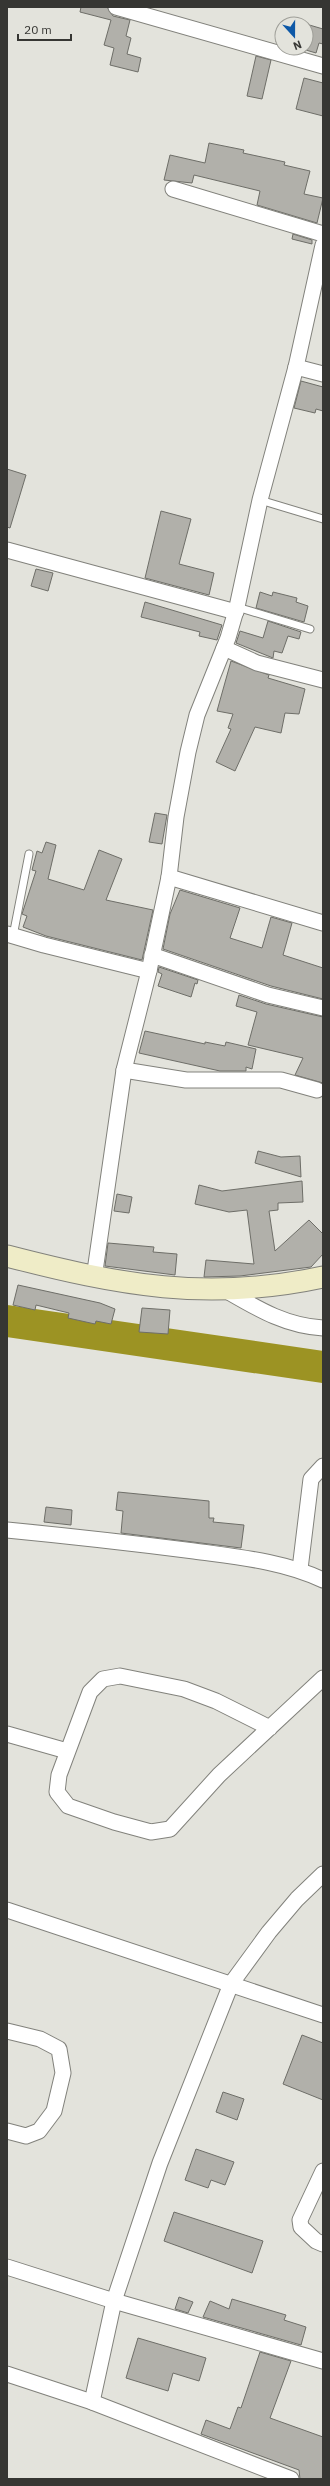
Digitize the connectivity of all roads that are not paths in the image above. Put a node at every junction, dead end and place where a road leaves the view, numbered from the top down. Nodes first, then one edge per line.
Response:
1 (116, 7) edge
2 (323, 66) edge
3 (173, 189) dead end
4 (323, 234) edge
5 (323, 245) edge
6 (296, 367) junction
7 (323, 374) edge
8 (260, 500) junction
9 (323, 519) edge
10 (7, 550) edge
11 (237, 610) junction
12 (310, 629) dead end
13 (224, 648) junction
14 (323, 680) edge
15 (29, 854) dead end
16 (169, 877) junction
17 (323, 923) edge
18 (10, 935) edge
19 (152, 955) junction
20 (149, 971) junction
21 (323, 1008) edge
22 (124, 1070) junction
23 (316, 1090) dead end
24 (7, 1256) edge
25 (94, 1278) junction
26 (323, 1278) edge
27 (227, 1291) junction
28 (323, 1328) edge
29 (323, 1466) edge
30 (7, 1530) edge
31 (300, 1569) junction
32 (323, 1580) edge
33 (323, 1678) edge
34 (270, 1728) junction
35 (7, 1734) edge
36 (67, 1751) junction
37 (323, 1874) edge
38 (7, 1910) edge
39 (231, 1984) junction
40 (323, 2015) edge
41 (7, 2031) edge
42 (7, 2131) edge
43 (323, 2171) edge
44 (323, 2244) edge
45 (7, 2267) edge
46 (114, 2301) junction
47 (323, 2361) edge
48 (7, 2374) edge
49 (92, 2402) junction
50 (291, 2479) edge

1 - 2 street
3 - 4 street
5 - 6 street
6 - 7 street
6 - 8 street
8 - 9 lane
8 - 11 street
10 - 11 street
11 - 12 lane
11 - 13 street
13 - 14 street
13 - 16 street
15 - 18 lane
16 - 17 street
16 - 19 street
18 - 20 street
19 - 20 street
19 - 21 street
20 - 22 street
22 - 23 street
22 - 25 street
24 - 25 street
25 - 27 street
26 - 27 street
27 - 28 street
29 - 31 street
30 - 31 street
31 - 32 street
33 - 34 street
34 - 36 street
34 - 36 street
35 - 36 street
37 - 39 street
38 - 39 street
39 - 40 street
39 - 46 street
41 - 42 street
43 - 44 street
45 - 46 street
46 - 47 street
46 - 49 street
48 - 49 street
49 - 50 street

